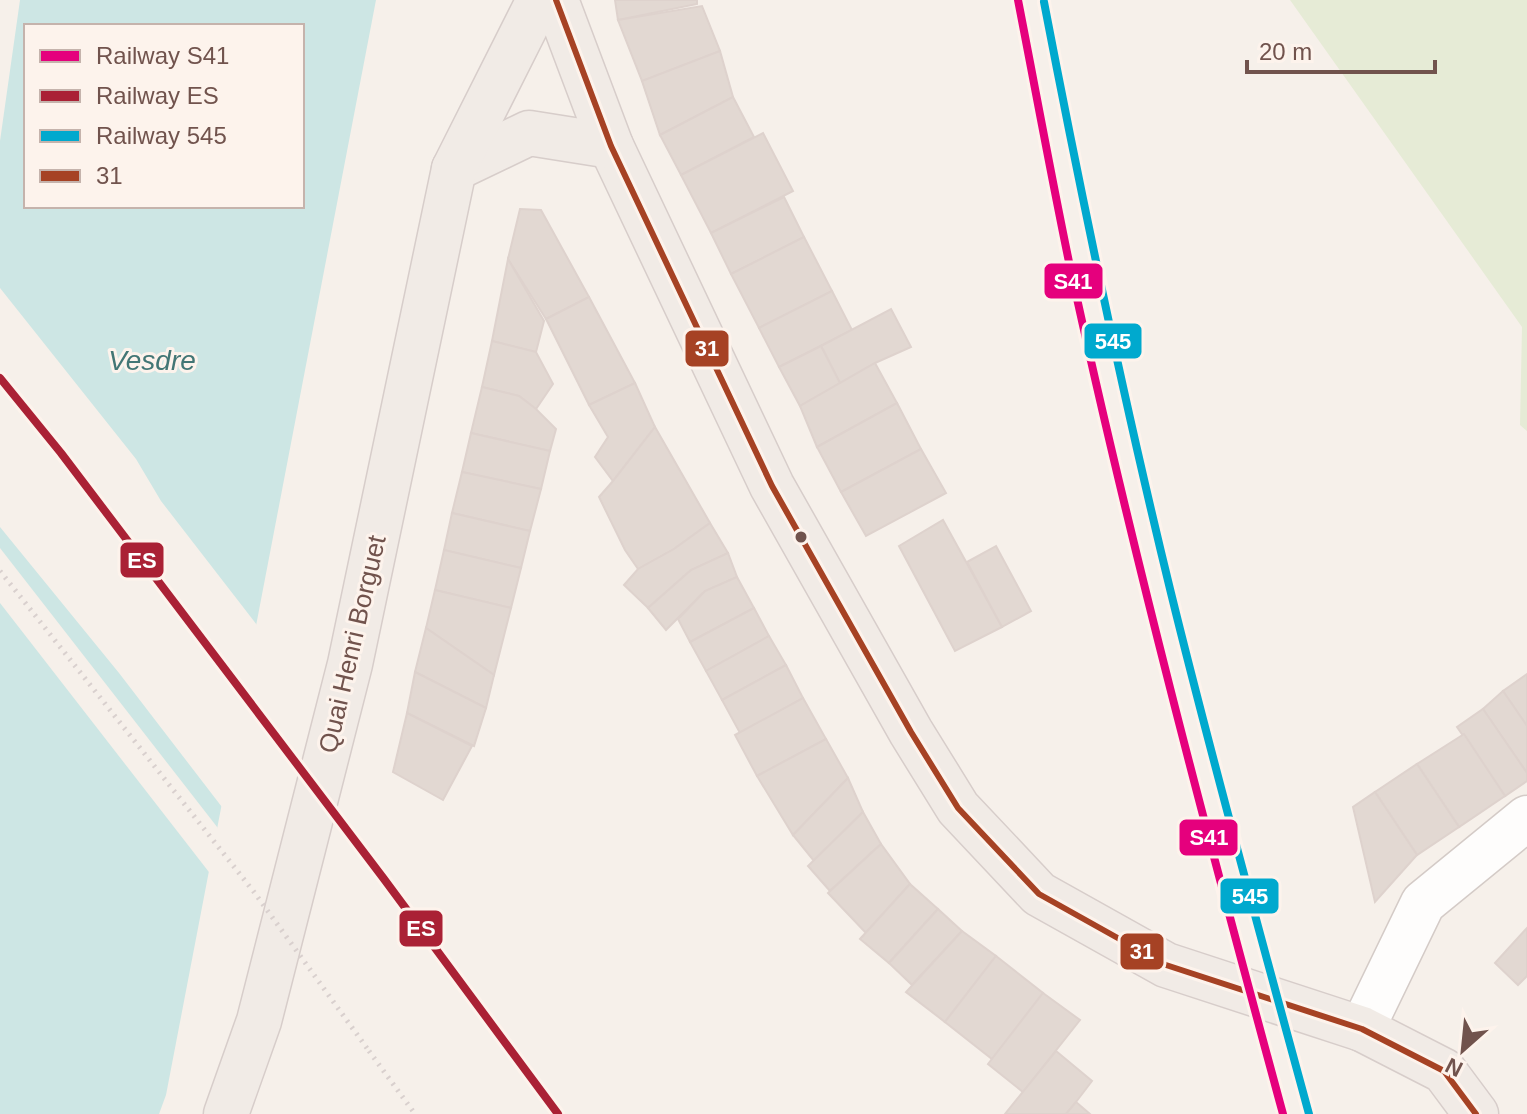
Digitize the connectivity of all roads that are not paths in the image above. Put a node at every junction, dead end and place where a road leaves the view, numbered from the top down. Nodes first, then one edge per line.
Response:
1 (539, 0) edge
2 (556, 0) edge
3 (611, 146) junction
4 (454, 169) junction
5 (1527, 818) edge
6 (1362, 1029) junction
7 (226, 1114) edge
8 (1476, 1114) edge

1 - 4 main road, Quai Henri Borguet
2 - 3 main road
3 - 4 main road
3 - 6 main road
4 - 7 main road, Quai Henri Borguet
5 - 6 street
6 - 8 main road

